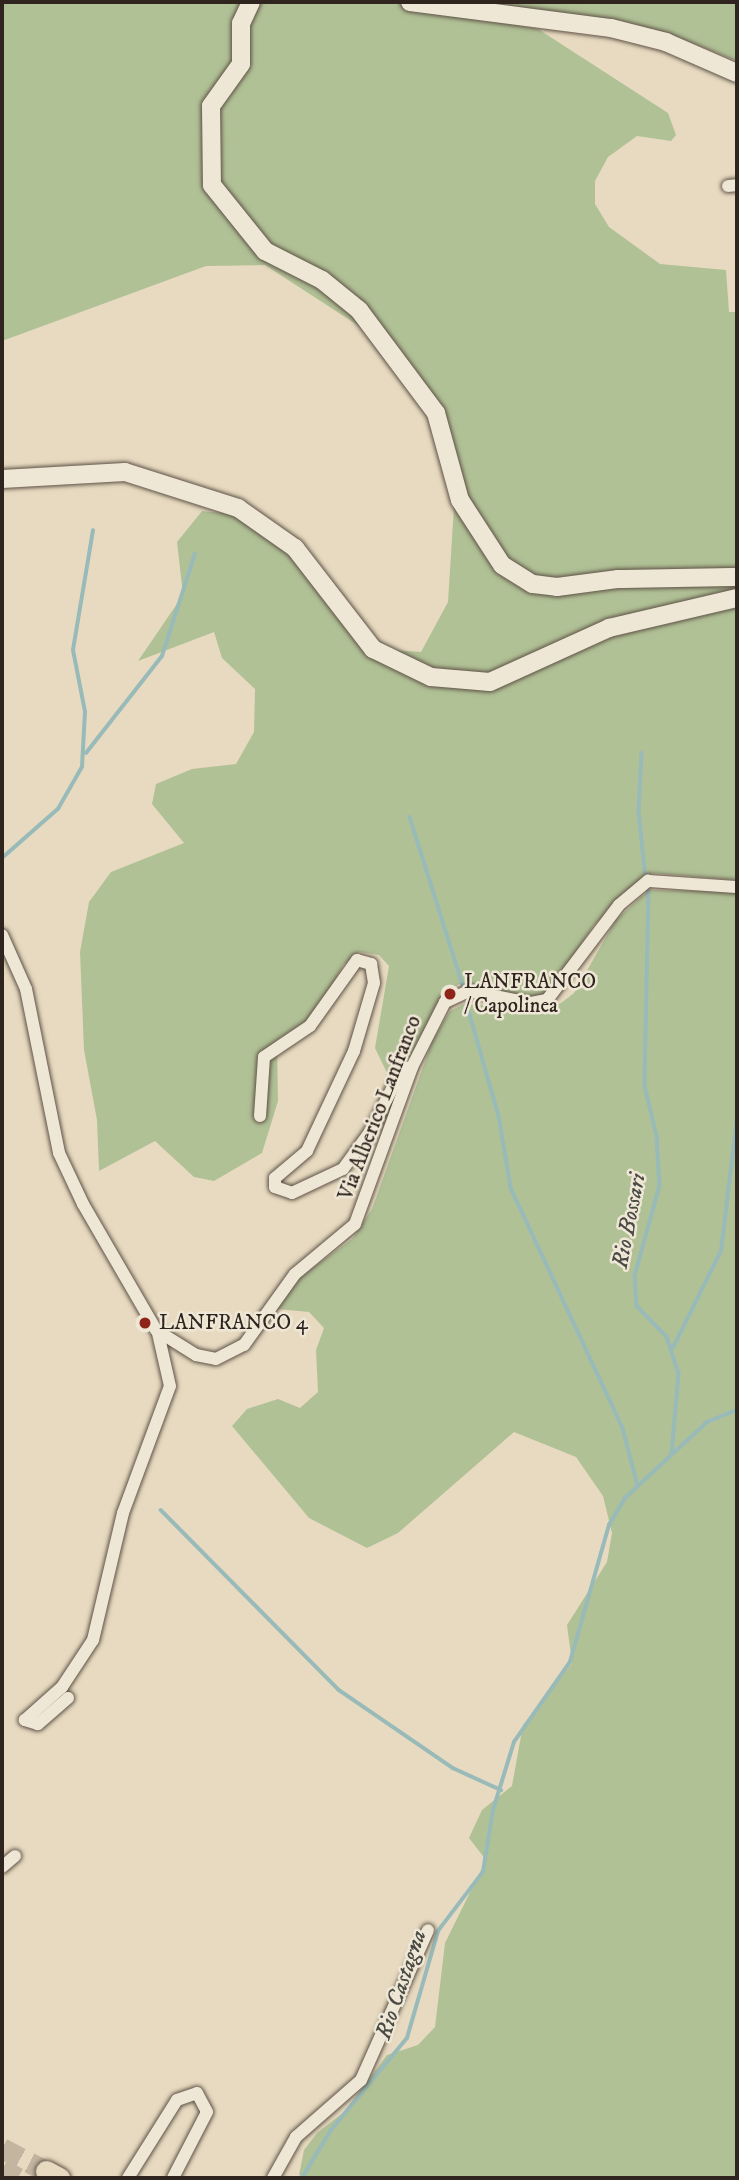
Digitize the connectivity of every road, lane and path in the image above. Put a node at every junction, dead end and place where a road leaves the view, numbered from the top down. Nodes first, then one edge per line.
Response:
1 (251, 2) edge
2 (410, 2) edge
3 (737, 73) edge
4 (2, 479) edge
5 (737, 577) edge
6 (737, 598) edge
7 (737, 887) edge
8 (2, 935) edge
9 (412, 1067) junction
10 (260, 1116) dead end
11 (156, 1330) junction
12 (68, 1698) dead end
13 (15, 1856) dead end
14 (2, 1867) edge
15 (428, 1930) dead end
16 (128, 2178) edge
17 (173, 2178) edge
18 (273, 2178) edge

1 - 5 main road
2 - 3 main road
4 - 6 main road
7 - 9 street, Via Alberico Lanfranco
8 - 11 street
9 - 10 street
9 - 11 street, Via Alberico Lanfranco
11 - 12 street
13 - 14 street
15 - 18 street
16 - 17 street

